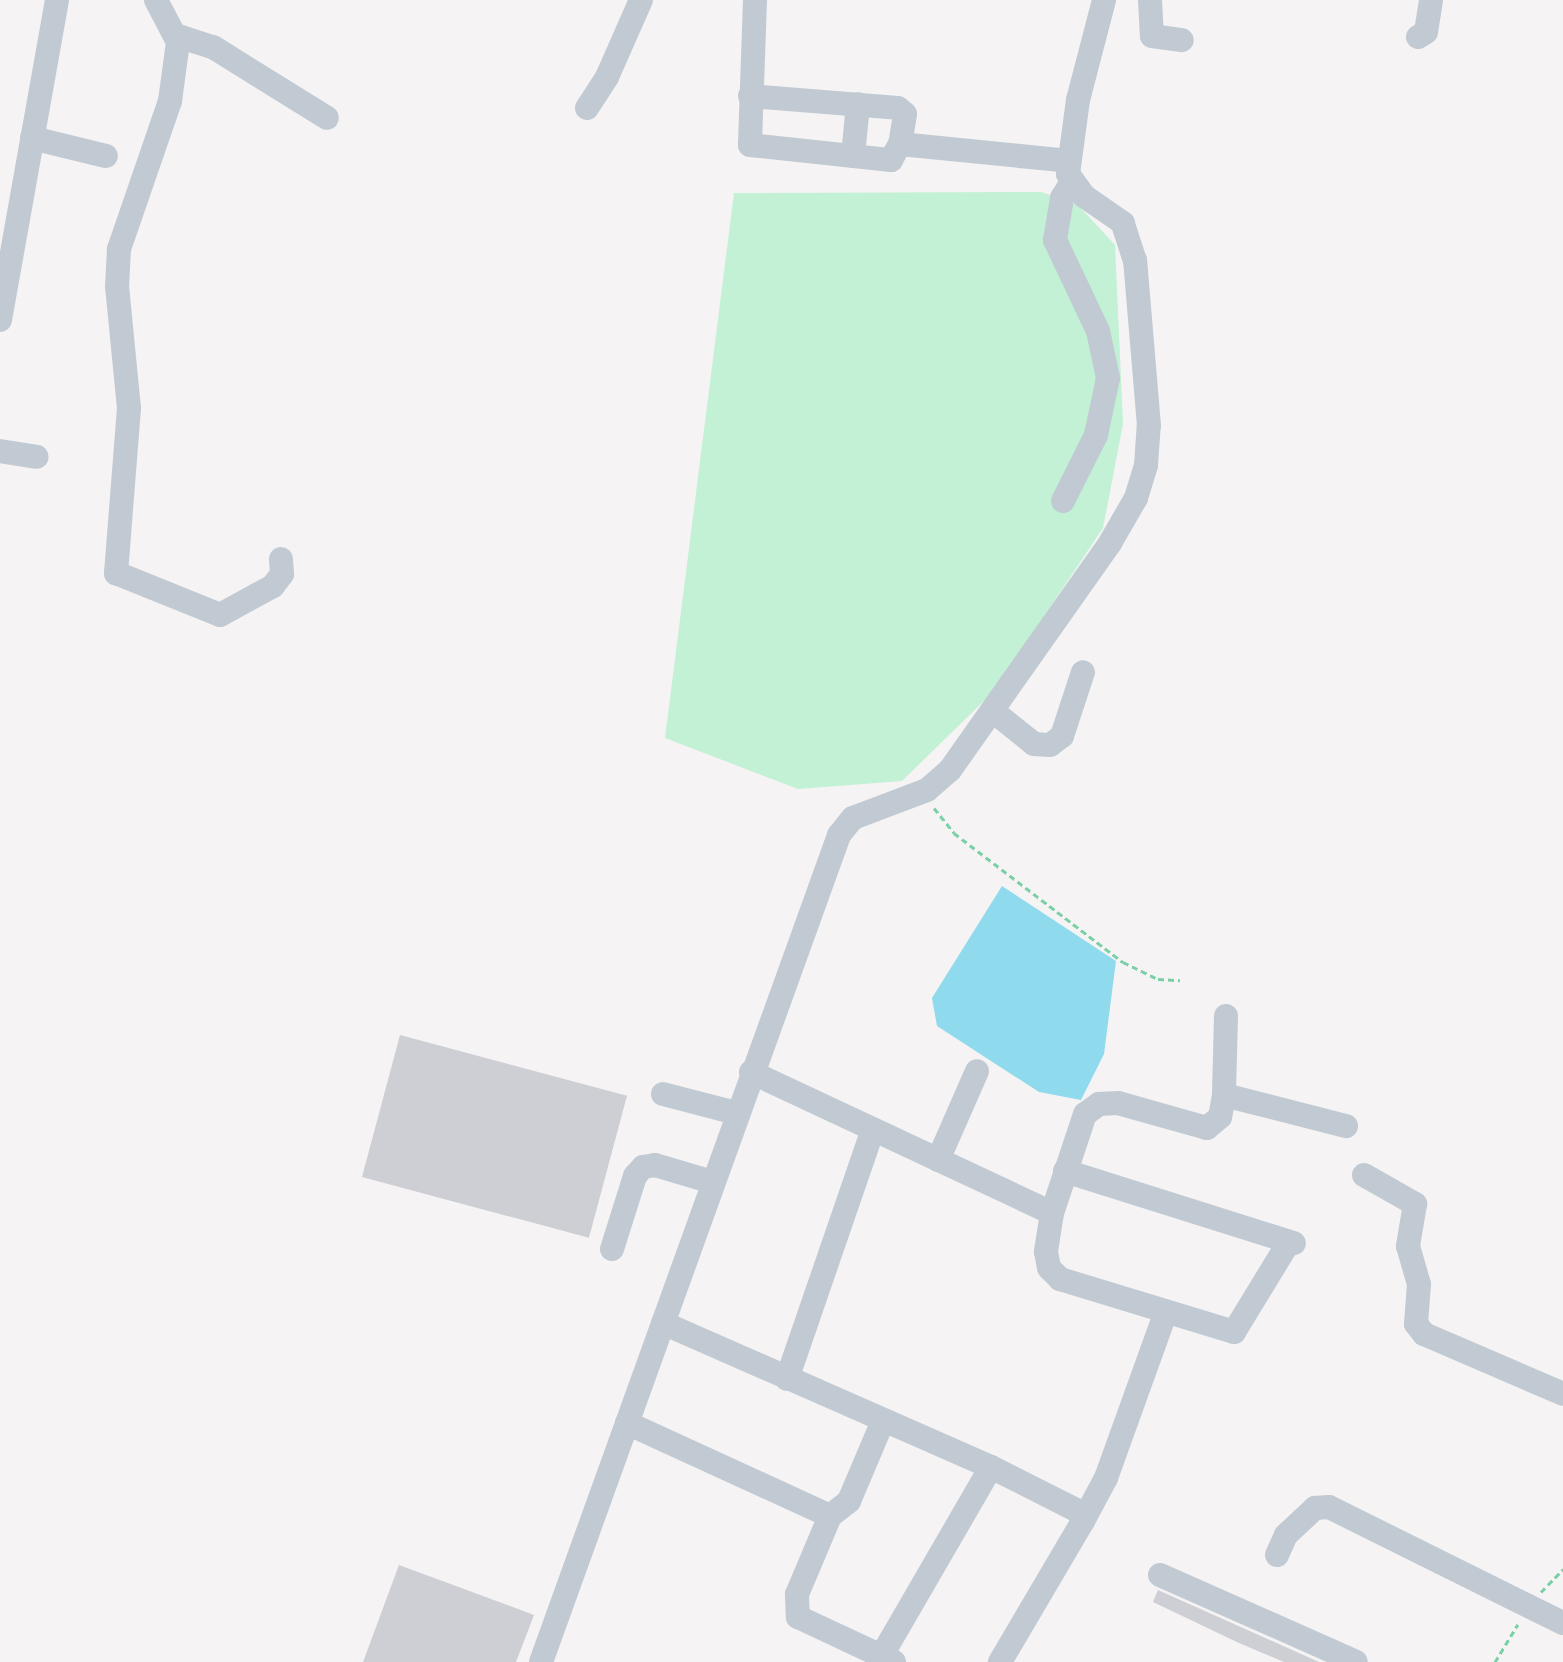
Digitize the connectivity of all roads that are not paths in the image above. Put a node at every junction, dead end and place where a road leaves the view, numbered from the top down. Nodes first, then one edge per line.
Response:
1 (57, 0) edge
2 (156, 0) edge
3 (641, 0) edge
4 (755, 0) edge
5 (1104, 0) edge
6 (1150, 0) edge
7 (1431, 0) edge
8 (175, 35) junction
9 (1418, 37) dead end
10 (1182, 40) dead end
11 (750, 96) junction
12 (858, 104) junction
13 (587, 108) dead end
14 (327, 118) dead end
15 (32, 138) junction
16 (900, 144) junction
17 (106, 156) dead end
18 (853, 156) junction
19 (1070, 172) junction
20 (11, 188) edge
21 (7, 252) edge
22 (0, 320) edge
23 (0, 451) edge
24 (37, 457) dead end
25 (1063, 501) dead end
26 (281, 559) dead end
27 (1083, 672) dead end
28 (994, 712) junction
29 (1226, 1016) dead end
30 (977, 1071) dead end
31 (751, 1072) junction
32 (663, 1094) dead end
33 (1224, 1095) junction
34 (736, 1113) junction
35 (1346, 1126) dead end
36 (873, 1129) junction
37 (938, 1160) junction
38 (1065, 1171) junction
39 (1364, 1175) dead end
40 (712, 1182) junction
41 (1052, 1213) junction
42 (612, 1249) dead end
43 (1166, 1311) junction
44 (663, 1323) junction
45 (787, 1379) junction
46 (1563, 1394) edge
47 (883, 1421) junction
48 (627, 1423) junction
49 (991, 1467) junction
50 (830, 1516) junction
51 (1083, 1521) junction
52 (1277, 1555) dead end
53 (1160, 1575) dead end
54 (1563, 1623) edge
55 (884, 1660) edge
56 (541, 1662) edge
57 (1000, 1662) edge
58 (1356, 1662) edge

1 - 15 street
2 - 8 street
3 - 13 street
4 - 11 street
5 - 19 street
6 - 10 street
7 - 9 street
8 - 14 street
8 - 26 street
11 - 12 street
11 - 18 street
12 - 16 street
12 - 18 street
15 - 17 street
15 - 20 street
16 - 18 street
16 - 19 street
19 - 25 street
19 - 28 street
20 - 21 street
21 - 22 street
23 - 24 street
27 - 28 street
28 - 31 street
29 - 33 street
30 - 37 street
31 - 34 street
31 - 36 street
32 - 34 street
33 - 35 street
33 - 38 street
34 - 40 street
36 - 37 street
36 - 45 street
37 - 41 street
38 - 41 street
38 - 43 street
39 - 46 street
40 - 42 street
40 - 44 street
41 - 43 street
43 - 51 street
44 - 45 street
44 - 48 street
45 - 47 street
47 - 49 street
47 - 50 street
48 - 50 street
48 - 56 street
49 - 51 street
49 - 55 street
50 - 55 street
51 - 57 street
52 - 54 street
53 - 58 street

